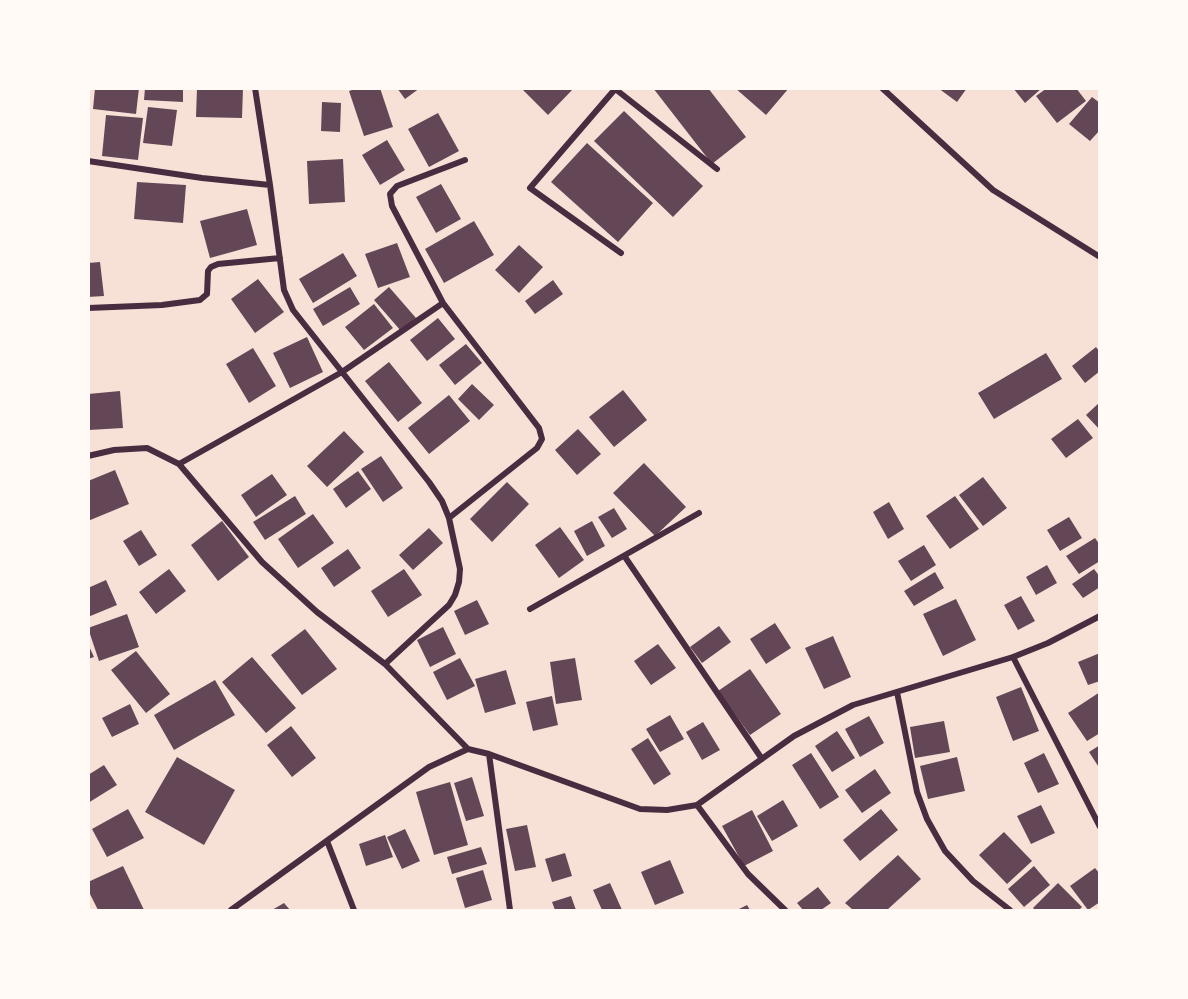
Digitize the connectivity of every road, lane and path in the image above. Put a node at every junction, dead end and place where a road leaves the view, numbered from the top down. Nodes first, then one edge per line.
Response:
1 (255, 88) edge
2 (882, 88) edge
3 (615, 89) edge
4 (465, 160) dead end
5 (88, 161) edge
6 (717, 169) dead end
7 (270, 185) junction
8 (621, 253) dead end
9 (1100, 257) edge
10 (280, 258) junction
11 (443, 303) junction
12 (88, 308) edge
13 (342, 372) junction
14 (88, 456) edge
15 (179, 464) junction
16 (699, 513) dead end
17 (448, 518) junction
18 (624, 557) junction
19 (530, 609) dead end
20 (1100, 616) edge
21 (1013, 657) junction
22 (386, 664) junction
23 (897, 692) junction
24 (468, 749) junction
25 (489, 754) junction
26 (762, 759) junction
27 (697, 805) junction
28 (1100, 827) edge
29 (327, 841) junction
30 (231, 910) edge
31 (354, 910) edge
32 (510, 910) edge
33 (784, 910) edge
34 (1010, 910) edge

1 - 7 street
2 - 9 street
3 - 6 street
3 - 8 street
4 - 11 street
5 - 7 street
7 - 10 street
10 - 12 street
10 - 13 street
11 - 13 street
11 - 17 street
13 - 15 street
13 - 17 street
14 - 15 street
15 - 22 street
16 - 18 street
17 - 22 street
18 - 19 street
18 - 26 street
20 - 21 street
21 - 23 street
21 - 28 street
22 - 24 street
23 - 26 street
23 - 34 street
24 - 25 street
24 - 29 street
25 - 27 street
25 - 32 street
26 - 27 street
27 - 33 street
29 - 30 street
29 - 31 street

